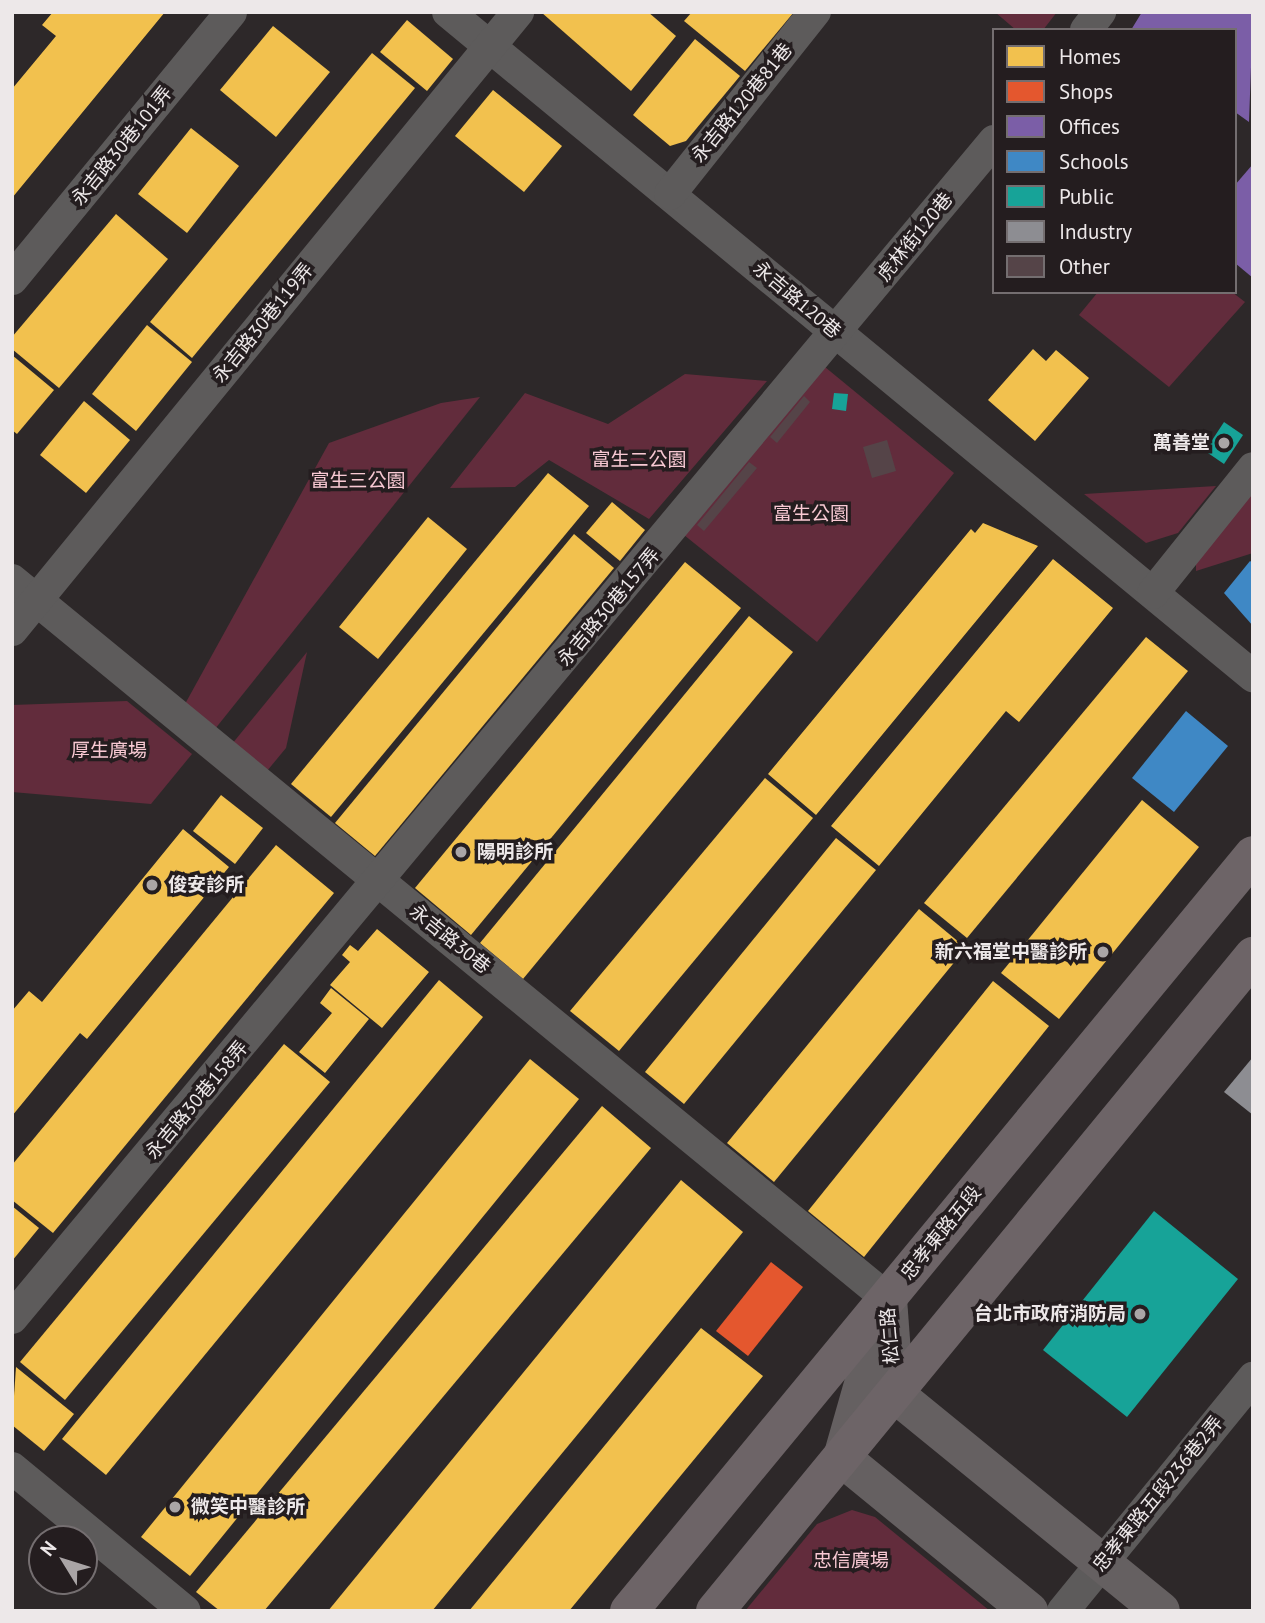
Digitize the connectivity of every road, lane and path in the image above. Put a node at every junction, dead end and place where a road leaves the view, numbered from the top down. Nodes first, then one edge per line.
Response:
1 (232, 12) edge
2 (448, 12) edge
3 (518, 12) edge
4 (815, 12) edge
5 (1100, 12) edge
6 (1088, 28) edge
7 (489, 46) junction
8 (992, 143) edge
9 (670, 194) junction
10 (12, 279) edge
11 (836, 332) junction
12 (1253, 468) edge
13 (12, 580) edge
14 (1149, 590) junction
15 (36, 600) junction
16 (12, 630) edge
17 (1253, 676) edge
18 (1253, 855) edge
19 (381, 881) junction
20 (1253, 956) edge
21 (888, 1298) junction
22 (12, 1318) edge
23 (1253, 1377) edge
24 (895, 1394) junction
25 (842, 1458) junction
26 (12, 1468) edge
27 (1102, 1563) junction
28 (186, 1611) edge
29 (629, 1611) edge
30 (715, 1611) edge
31 (1029, 1611) edge
32 (1063, 1611) edge
33 (1161, 1611) edge

1 - 10 street, 永吉路30巷101弄
2 - 7 street, 永吉路120巷
3 - 7 street, 永吉路30巷119弄
4 - 9 street, 永吉路120巷81巷
5 - 6 street
7 - 9 street, 永吉路120巷
7 - 15 street, 永吉路30巷119弄
8 - 11 street, 虎林街120巷
9 - 11 street, 永吉路120巷
11 - 14 street, 永吉路120巷
11 - 19 street, 永吉路30巷157弄
12 - 14 street
13 - 15 street, 永吉路30巷
14 - 17 street, 永吉路120巷
15 - 16 street, 永吉路30巷119弄
15 - 19 street, 永吉路30巷
18 - 21 main road, 忠孝東路五段
19 - 21 street, 永吉路30巷
19 - 22 street, 永吉路30巷158弄
20 - 24 main road
21 - 24 street, 松仁路
21 - 25 street, 松仁路
21 - 29 main road, 忠孝東路五段
23 - 27 street, 忠孝東路五段236巷2弄
24 - 25 main road
24 - 27 street
25 - 30 main road
25 - 31 street
26 - 28 street
27 - 32 street, 忠孝東路五段236巷2弄
27 - 33 street

